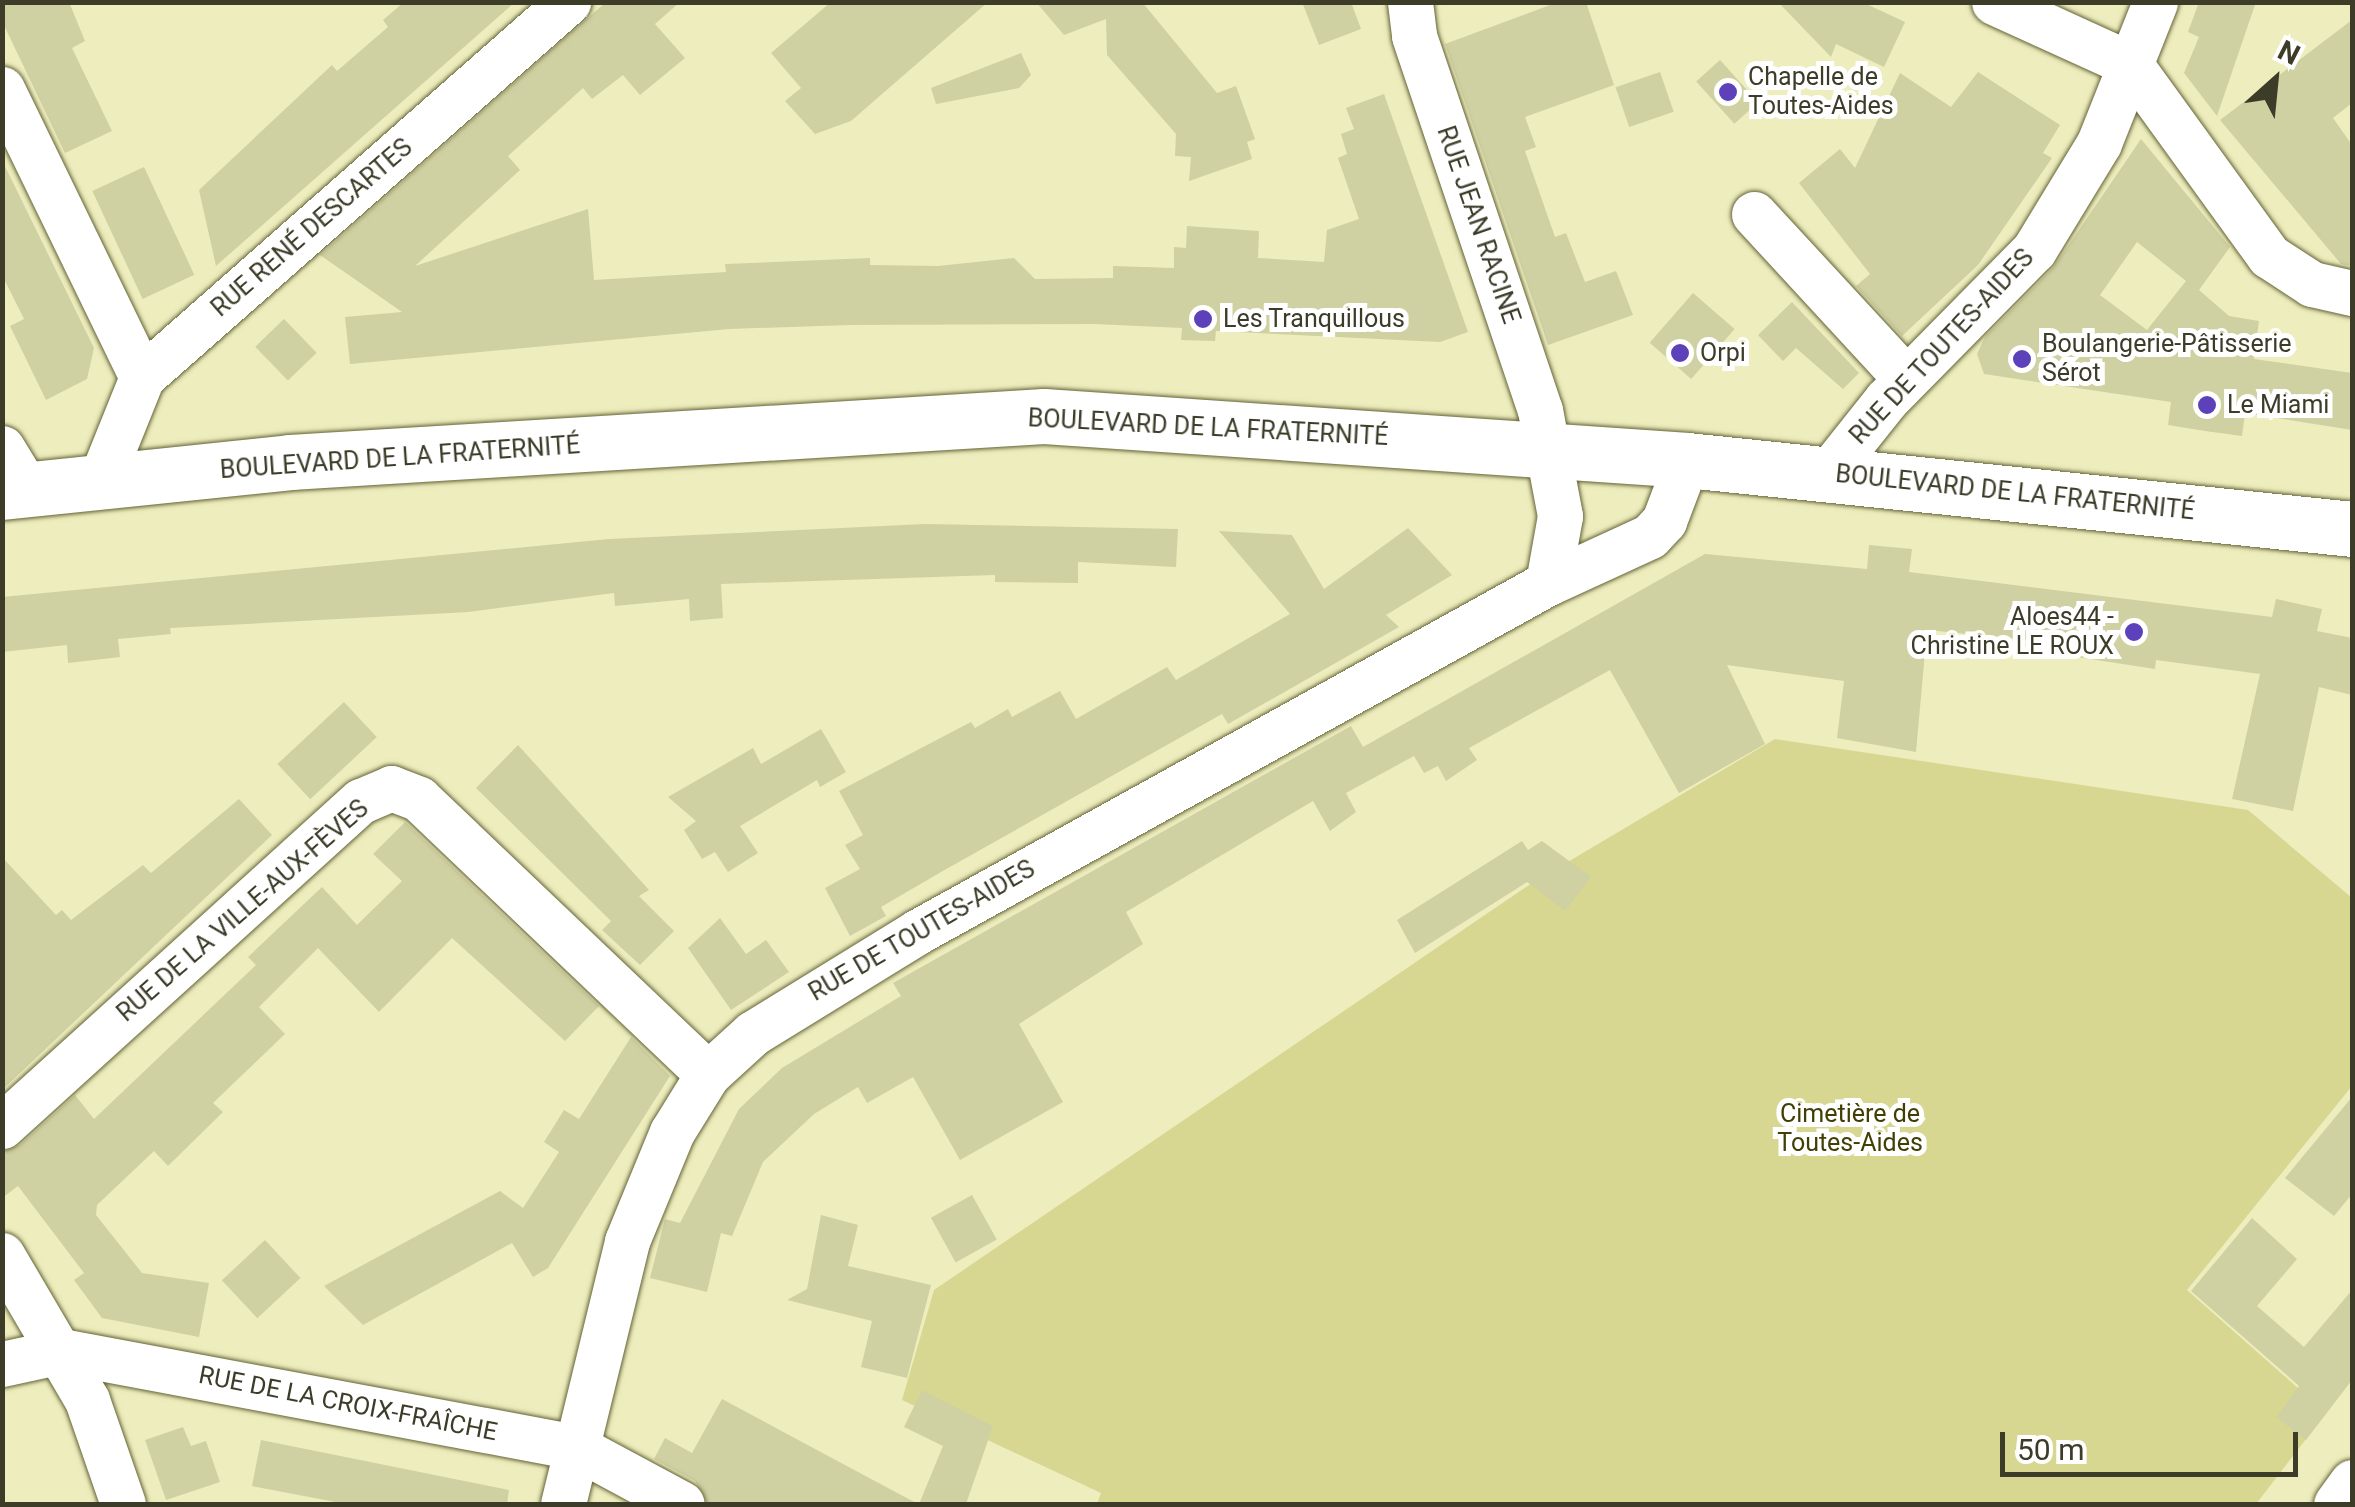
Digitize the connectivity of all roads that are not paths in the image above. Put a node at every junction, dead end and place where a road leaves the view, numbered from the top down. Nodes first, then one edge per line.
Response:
1 (568, 2) edge
2 (1410, 2) edge
3 (1994, 2) edge
4 (2155, 2) edge
5 (2130, 64) junction
6 (2, 89) edge
7 (1754, 214) dead end
8 (2352, 293) edge
9 (142, 377) junction
10 (1906, 379) junction
11 (1548, 448) junction
12 (1687, 460) junction
13 (1828, 473) junction
14 (11, 476) edge
15 (98, 484) junction
16 (2352, 530) edge
17 (1548, 584) junction
18 (708, 1074) junction
19 (2, 1126) edge
20 (2, 1255) edge
21 (62, 1350) junction
22 (2, 1364) edge
23 (576, 1448) junction
24 (2352, 1482) edge
25 (123, 1504) edge
26 (563, 1504) edge
27 (682, 1504) edge
28 (2336, 1504) edge

1 - 9 street, RUE RENÉ DESCARTES
2 - 11 street, RUE JEAN RACINE
3 - 5 street
4 - 5 street, RUE DE TOUTES-AIDES
5 - 8 street
5 - 10 street, RUE DE TOUTES-AIDES
6 - 9 street
7 - 10 street
9 - 15 street, RUE RENÉ DESCARTES
10 - 13 street, RUE DE TOUTES-AIDES
11 - 12 main road, BOULEVARD DE LA FRATERNITÉ
11 - 15 main road, BOULEVARD DE LA FRATERNITÉ
11 - 17 street
12 - 13 main road, BOULEVARD DE LA FRATERNITÉ
12 - 17 street, RUE DE TOUTES-AIDES
13 - 16 main road, BOULEVARD DE LA FRATERNITÉ
14 - 15 main road, BOULEVARD DE LA FRATERNITÉ
17 - 18 street, RUE DE TOUTES-AIDES
18 - 19 street, RUE DE LA VILLE-AUX-FÈVES
18 - 23 street, RUE DE TOUTES-AIDES
20 - 21 street
21 - 22 street, RUE DE LA CROIX-FRAÎCHE
21 - 23 street, RUE DE LA CROIX-FRAÎCHE
21 - 25 street
23 - 26 street, RUE DE TOUTES-AIDES
23 - 27 street, RUE DE LA CROIX-FRAÎCHE
24 - 28 street

